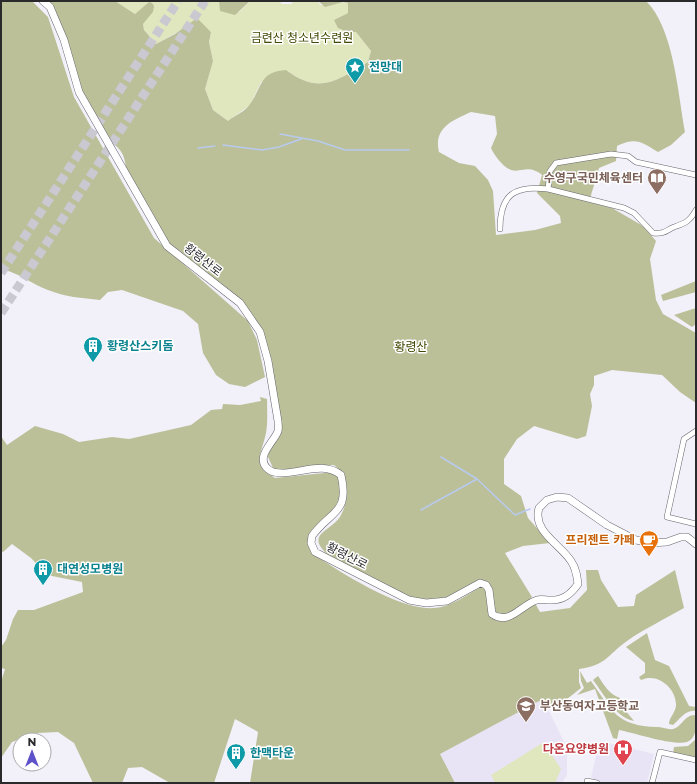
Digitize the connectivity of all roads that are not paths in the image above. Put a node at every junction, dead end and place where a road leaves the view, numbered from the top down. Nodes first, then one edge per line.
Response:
1 (43, 1) edge
2 (696, 175) edge
3 (548, 189) junction
4 (696, 210) edge
5 (500, 229) dead end
6 (696, 431) edge
7 (696, 524) edge
8 (696, 544) edge
9 (696, 760) edge
10 (587, 781) dead end
11 (597, 783) edge
12 (652, 783) edge

1 - 8 street, 황령산로
2 - 3 street
3 - 4 street
3 - 5 street
6 - 7 street
9 - 12 street
10 - 11 street

